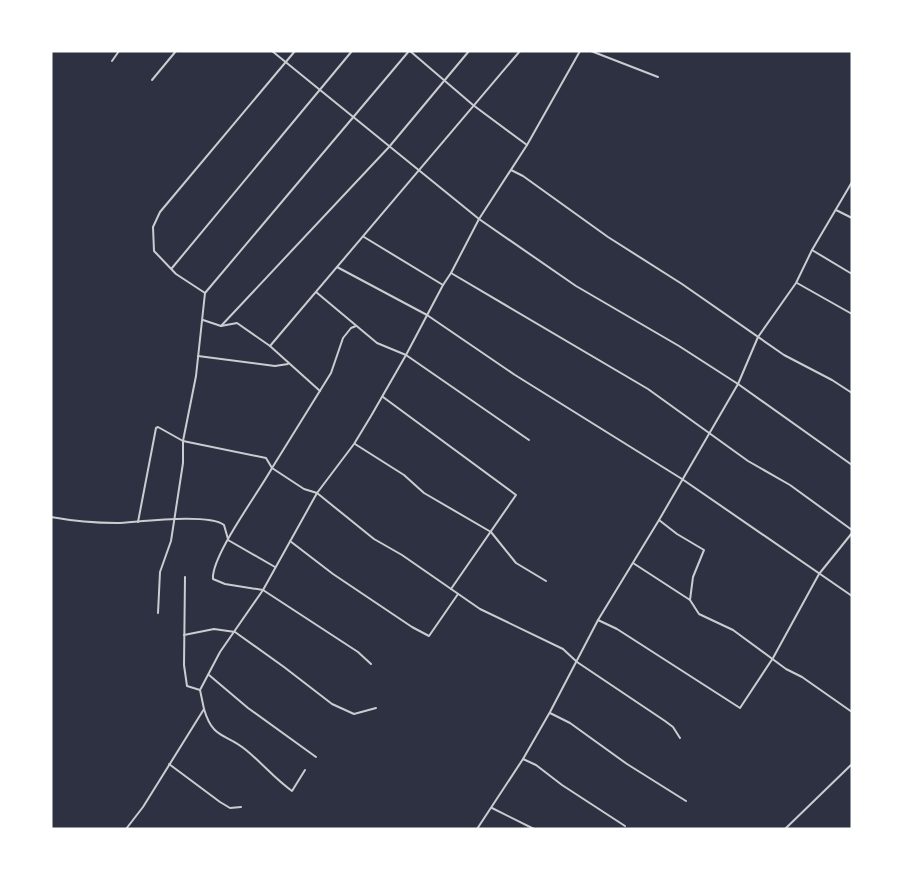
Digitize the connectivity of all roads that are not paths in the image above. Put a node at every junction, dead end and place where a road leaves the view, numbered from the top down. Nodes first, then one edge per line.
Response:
1 (119, 51) edge
2 (176, 51) edge
3 (272, 51) edge
4 (295, 51) edge
5 (352, 51) edge
6 (410, 51) edge
7 (469, 51) edge
8 (520, 51) edge
9 (580, 51) edge
10 (591, 51) edge
11 (112, 61) dead end
12 (286, 62) junction
13 (658, 77) dead end
14 (152, 80) dead end
15 (445, 80) junction
16 (320, 90) junction
17 (473, 105) junction
18 (353, 117) junction
19 (527, 145) junction
20 (389, 147) junction
21 (418, 170) junction
22 (511, 170) junction
23 (852, 182) edge
24 (836, 210) junction
25 (852, 218) edge
26 (479, 219) junction
27 (364, 237) junction
28 (812, 250) junction
29 (338, 267) junction
30 (171, 270) junction
31 (451, 273) junction
32 (852, 274) edge
33 (796, 282) junction
34 (443, 285) junction
35 (316, 292) junction
36 (205, 293) junction
37 (852, 314) edge
38 (427, 315) junction
39 (203, 320) junction
40 (221, 326) junction
41 (356, 326) junction
42 (758, 337) junction
43 (270, 346) junction
44 (406, 355) junction
45 (198, 356) junction
46 (289, 364) junction
47 (738, 384) junction
48 (320, 391) junction
49 (852, 393) edge
50 (383, 397) junction
51 (710, 433) junction
52 (529, 440) dead end
53 (183, 441) junction
54 (354, 444) junction
55 (852, 465) edge
56 (272, 468) junction
57 (682, 479) junction
58 (317, 494) junction
59 (51, 517) edge
60 (174, 519) junction
61 (659, 520) junction
62 (138, 522) junction
63 (852, 531) edge
64 (491, 532) junction
65 (228, 540) junction
66 (290, 541) junction
67 (633, 563) junction
68 (275, 567) junction
69 (819, 574) junction
70 (185, 577) dead end
71 (546, 580) dead end
72 (451, 589) junction
73 (262, 590) junction
74 (458, 594) junction
75 (852, 596) edge
76 (690, 600) junction
77 (158, 613) dead end
78 (598, 620) junction
79 (235, 632) junction
80 (184, 635) junction
81 (773, 658) junction
82 (577, 662) junction
83 (371, 664) dead end
84 (209, 675) junction
85 (200, 690) junction
86 (376, 708) dead end
87 (204, 709) junction
88 (550, 712) junction
89 (852, 712) edge
90 (680, 738) dead end
91 (316, 757) dead end
92 (523, 759) junction
93 (169, 764) junction
94 (852, 764) edge
95 (305, 770) dead end
96 (686, 801) dead end
97 (241, 807) dead end
98 (492, 808) junction
99 (625, 826) dead end
100 (126, 829) edge
101 (477, 829) edge
102 (534, 829) edge
103 (785, 829) edge

1 - 11 street
2 - 14 street
3 - 12 street
4 - 12 street
5 - 16 street
6 - 15 street
6 - 18 street
7 - 15 street
8 - 17 street
9 - 19 street
10 - 13 street
12 - 16 street
12 - 30 street
15 - 17 street
15 - 20 street
16 - 18 street
16 - 30 street
17 - 19 street
17 - 21 street
18 - 20 street
18 - 36 street
19 - 22 street
20 - 21 street
20 - 40 street
21 - 26 street
21 - 27 street
22 - 26 street
22 - 42 street
23 - 24 street
24 - 25 street
24 - 28 street
26 - 31 street
26 - 47 street
27 - 29 street
27 - 34 street
28 - 32 street
28 - 33 street
29 - 35 street
29 - 38 street
30 - 36 street
31 - 34 street
31 - 51 street
33 - 37 street
33 - 42 street
34 - 38 street
35 - 41 street
35 - 43 street
36 - 39 street
38 - 44 street
38 - 57 street
39 - 40 street
39 - 45 street
40 - 43 street
41 - 44 street
41 - 48 street
42 - 47 street
42 - 49 street
43 - 46 street
44 - 50 street
44 - 52 street
45 - 46 street
45 - 53 street
46 - 48 street
47 - 51 street
47 - 55 street
48 - 56 street
50 - 54 street
50 - 64 street
51 - 57 street
51 - 63 street
53 - 56 street
53 - 60 street
53 - 62 street
54 - 58 street
54 - 64 street
56 - 58 street
56 - 65 street
57 - 61 street
57 - 69 street
58 - 66 street
58 - 72 street
59 - 62 street
60 - 62 street
60 - 65 street
60 - 77 street
61 - 67 street
61 - 76 street
63 - 69 street
64 - 71 street
64 - 72 street
65 - 68 street
65 - 73 street
66 - 68 street
66 - 74 street
67 - 76 street
67 - 78 street
68 - 73 street
69 - 75 street
69 - 81 street
70 - 80 street
72 - 74 street
73 - 79 street
73 - 83 street
74 - 82 street
76 - 81 street
78 - 81 street
78 - 82 street
79 - 80 street
79 - 84 street
79 - 86 street
80 - 85 street
81 - 89 street
82 - 88 street
82 - 90 street
84 - 85 street
84 - 91 street
85 - 87 street
87 - 93 street
87 - 95 street
88 - 92 street
88 - 96 street
92 - 98 street
92 - 99 street
93 - 97 street
93 - 100 street
94 - 103 street
98 - 101 street
98 - 102 street

